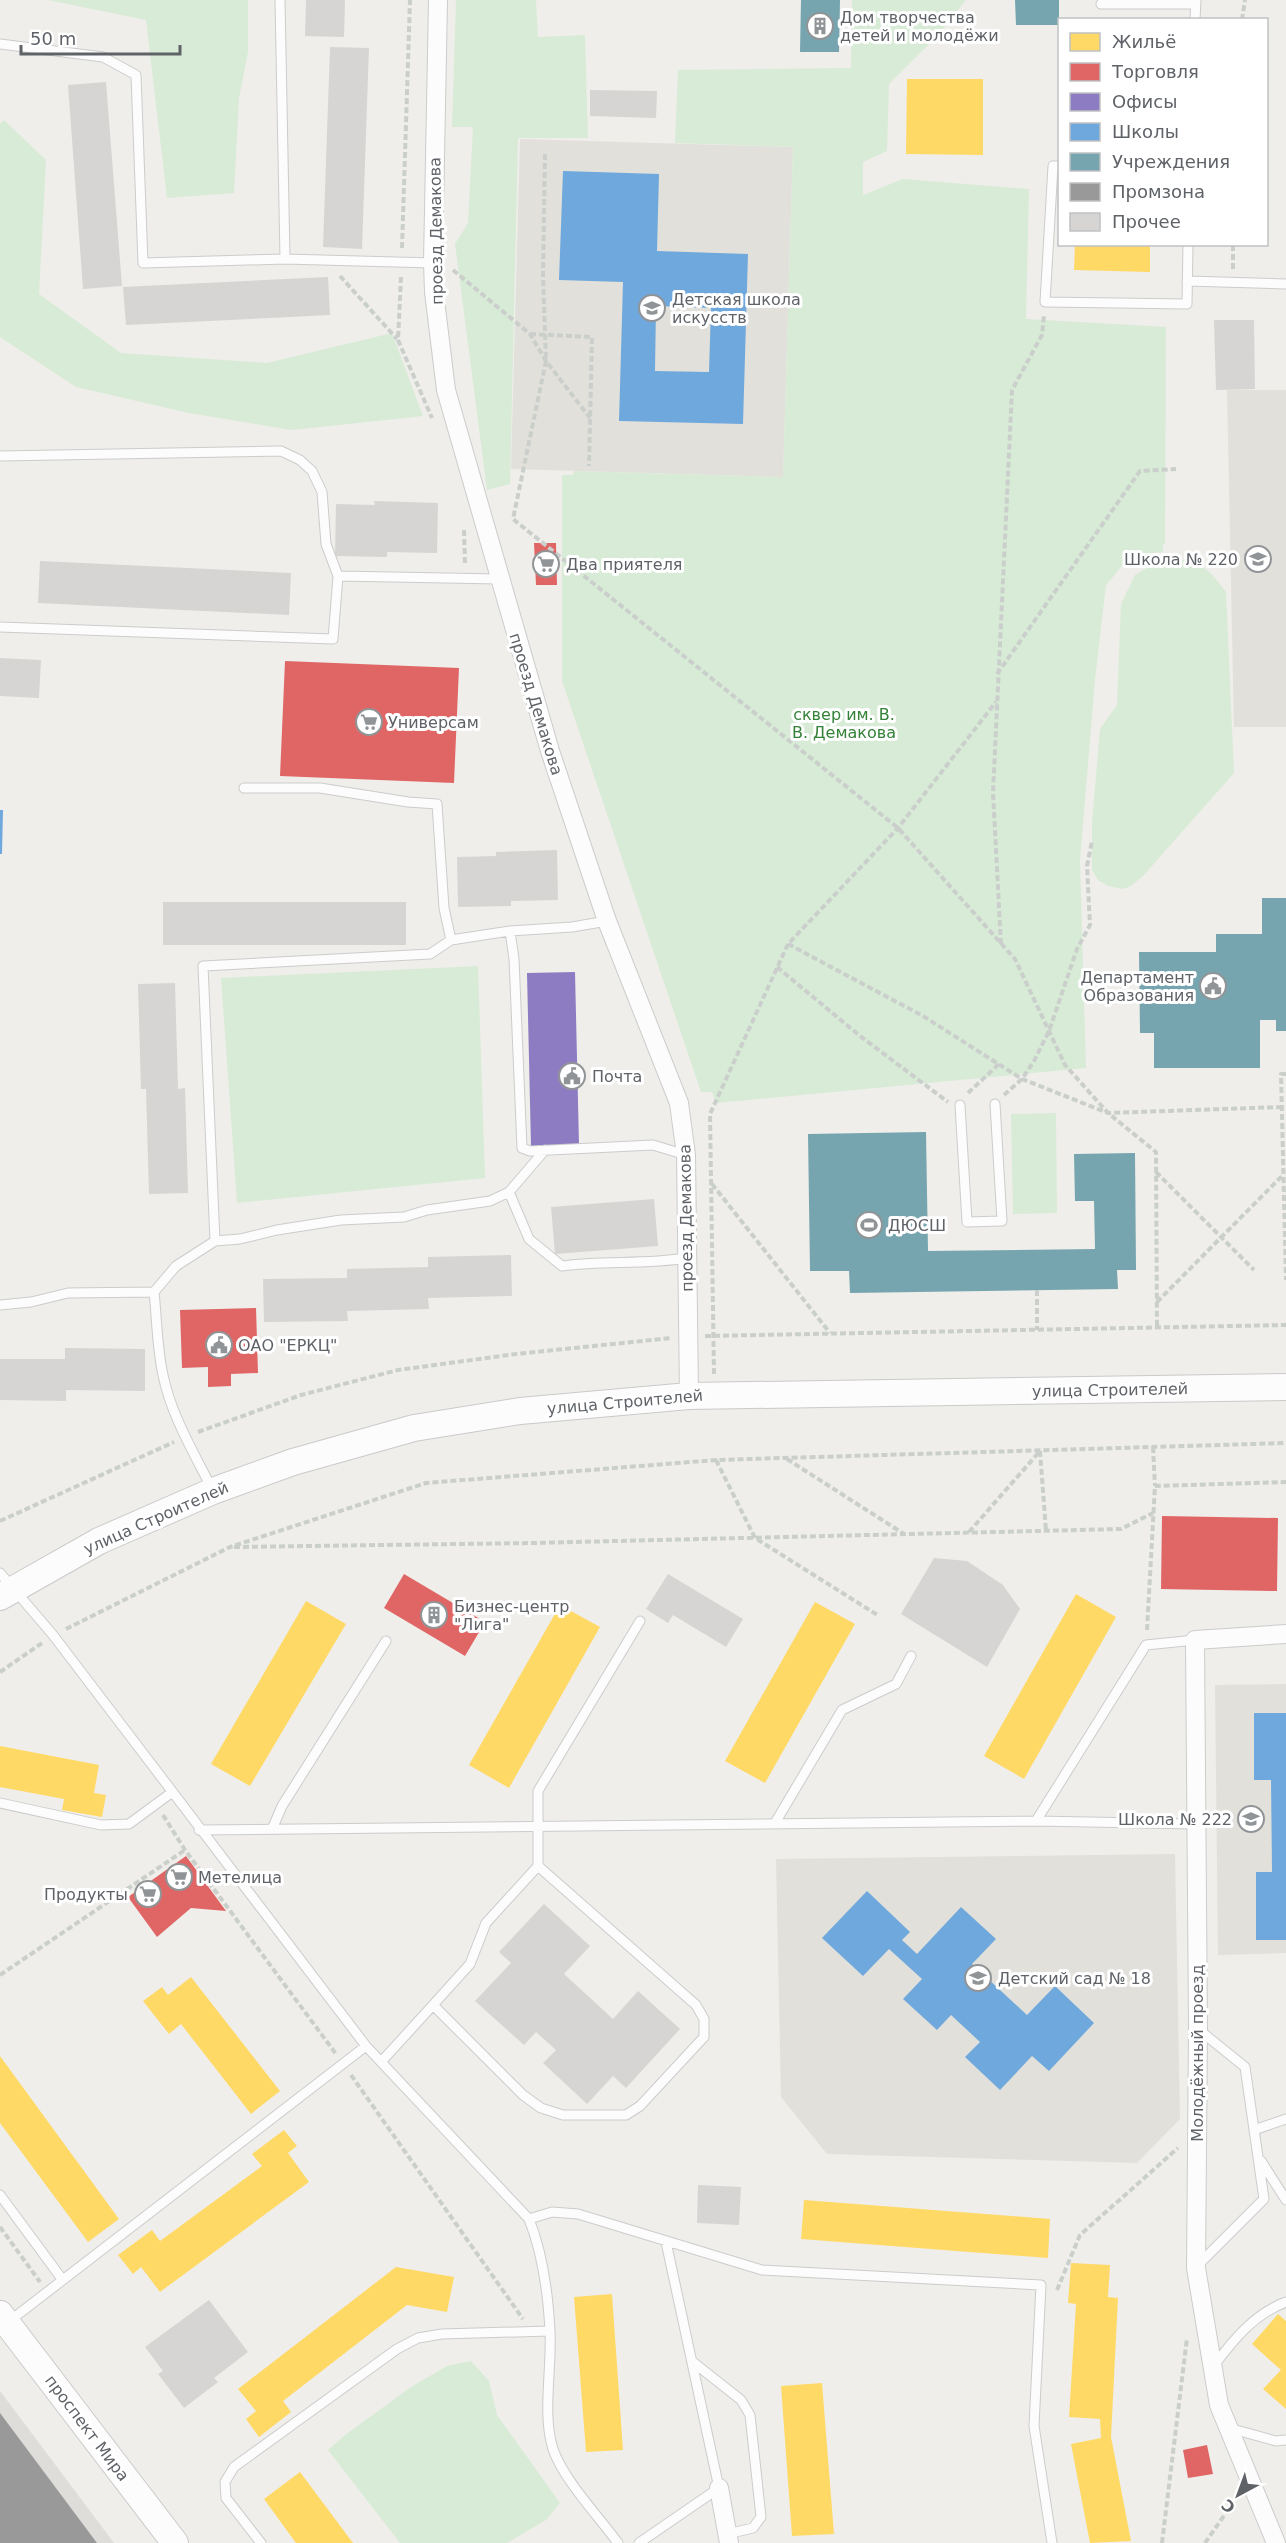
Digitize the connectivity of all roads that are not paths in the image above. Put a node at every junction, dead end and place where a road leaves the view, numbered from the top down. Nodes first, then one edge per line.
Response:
1 (280, 0) edge
2 (438, 0) edge
3 (1196, 2) edge
4 (1101, 4) dead end
5 (1196, 18) edge
6 (0, 44) edge
7 (1058, 166) edge
8 (1188, 246) edge
9 (285, 259) junction
10 (433, 263) junction
11 (1187, 281) junction
12 (1286, 284) edge
13 (0, 456) edge
14 (338, 576) junction
15 (499, 579) junction
16 (0, 627) edge
17 (244, 788) dead end
18 (607, 921) junction
19 (510, 931) junction
20 (451, 940) junction
21 (959, 1103) road end
22 (995, 1104) road end
23 (545, 1150) junction
24 (686, 1155) junction
25 (509, 1192) junction
26 (214, 1241) junction
27 (686, 1258) junction
28 (154, 1292) junction
29 (0, 1305) edge
30 (1286, 1387) edge
31 (689, 1396) junction
32 (213, 1491) junction
33 (5, 1586) edge
34 (640, 1621) dead end
35 (1286, 1634) edge
36 (1195, 1640) junction
37 (386, 1641) dead end
38 (911, 1656) dead end
39 (171, 1793) junction
40 (0, 1803) edge
41 (1036, 1821) junction
42 (775, 1823) junction
43 (1196, 1824) junction
44 (273, 1827) junction
45 (536, 1827) junction
46 (199, 1830) junction
47 (538, 1866) junction
48 (433, 2005) junction
49 (1198, 2029) junction
50 (366, 2046) junction
51 (381, 2062) junction
52 (1286, 2118) edge
53 (1254, 2130) junction
54 (1258, 2157) junction
55 (0, 2195) edge
56 (1286, 2200) edge
57 (529, 2219) junction
58 (666, 2242) junction
59 (1196, 2268) junction
60 (62, 2279) junction
61 (1286, 2302) edge
62 (4, 2319) edge
63 (550, 2331) junction
64 (693, 2362) junction
65 (1213, 2367) junction
66 (1229, 2428) junction
67 (1286, 2440) edge
68 (719, 2488) junction
69 (728, 2538) edge
70 (175, 2543) edge
71 (261, 2543) edge
72 (618, 2543) edge
73 (639, 2543) edge
74 (1052, 2543) edge
75 (1276, 2543) edge

1 - 9 lane
2 - 10 street, проезд Демакова
3 - 4 lane
3 - 5 lane
6 - 9 lane
7 - 11 lane
8 - 11 lane
9 - 10 lane
10 - 15 street, проезд Демакова
11 - 12 lane
13 - 14 lane
14 - 15 lane
14 - 16 lane
15 - 18 street, проезд Демакова
17 - 20 lane
18 - 19 lane
18 - 24 street, проезд Демакова
19 - 20 lane
19 - 23 lane
20 - 26 lane
21 - 22 lane
23 - 24 lane
23 - 25 lane
24 - 27 street, проезд Демакова
25 - 26 lane
25 - 27 lane
26 - 28 lane
27 - 31 street, проезд Демакова
28 - 29 lane
28 - 32 lane
30 - 31 street, улица Строителей
31 - 32 street, улица Строителей
32 - 33 street, улица Строителей
33 - 39 lane
34 - 45 lane
35 - 36 street
36 - 41 lane
36 - 43 street, Молодёжный проезд
37 - 44 lane
38 - 42 lane
39 - 40 lane
39 - 46 lane
41 - 42 lane
41 - 43 lane
42 - 45 lane
43 - 49 street, Молодёжный проезд
44 - 45 lane
44 - 46 lane
45 - 47 lane
46 - 50 lane
47 - 48 lane
47 - 48 lane
48 - 51 lane
49 - 53 lane
49 - 59 street, Молодёжный проезд
50 - 51 lane
50 - 60 lane
51 - 57 lane
52 - 53 lane
53 - 54 lane
54 - 56 lane
54 - 59 lane
55 - 60 lane
57 - 58 lane
57 - 63 lane
58 - 64 lane
58 - 74 lane
59 - 65 street, Молодёжный проезд
60 - 62 lane
61 - 65 lane
62 - 70 street, проспект Мира
63 - 71 lane
63 - 72 lane
64 - 68 lane
64 - 69 lane
65 - 66 street, Молодёжный проезд
66 - 67 lane
66 - 75 street, Молодёжный проезд
68 - 69 street
68 - 73 lane

